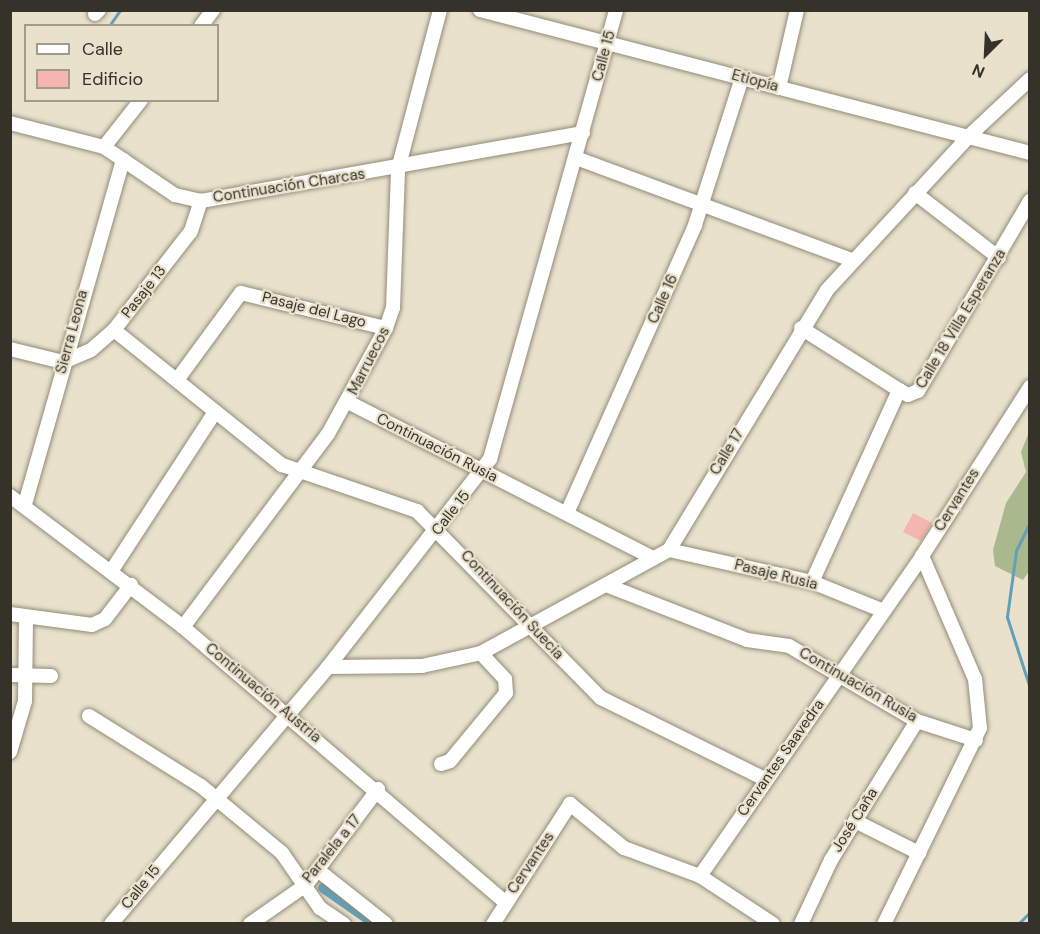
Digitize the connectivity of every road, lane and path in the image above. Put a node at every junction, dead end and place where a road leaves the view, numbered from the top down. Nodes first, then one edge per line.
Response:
1 (213, 10) edge
2 (440, 10) edge
3 (480, 10) edge
4 (616, 10) edge
5 (796, 10) edge
6 (202, 24) edge
7 (608, 42) junction
8 (742, 78) junction
9 (1029, 79) edge
10 (779, 88) junction
11 (139, 102) edge
12 (10, 123) edge
13 (583, 133) junction
14 (969, 135) junction
15 (104, 147) junction
16 (1029, 153) edge
17 (576, 158) junction
18 (123, 160) junction
19 (398, 168) junction
20 (915, 193) junction
21 (201, 201) junction
22 (1029, 201) edge
23 (702, 205) junction
24 (999, 258) junction
25 (852, 260) junction
26 (386, 328) junction
27 (801, 328) junction
28 (114, 330) junction
29 (10, 348) edge
30 (63, 362) junction
31 (177, 380) junction
32 (1029, 387) edge
33 (899, 390) junction
34 (348, 402) junction
35 (215, 412) junction
36 (297, 469) junction
37 (483, 471) junction
38 (10, 496) edge
39 (26, 504) junction
40 (567, 513) junction
41 (440, 528) junction
42 (669, 550) junction
43 (922, 556) junction
44 (653, 558) junction
45 (112, 570) junction
46 (812, 582) junction
47 (131, 585) junction
48 (606, 585) junction
49 (881, 610) junction
50 (10, 614) edge
51 (26, 617) junction
52 (531, 624) junction
53 (183, 627) junction
54 (481, 653) junction
55 (328, 667) junction
56 (840, 673) junction
57 (10, 675) edge
58 (26, 675) junction
59 (51, 676) dead end
60 (288, 714) junction
61 (89, 716) dead end
62 (917, 721) junction
63 (976, 740) junction
64 (10, 752) edge
65 (441, 764) dead end
66 (765, 779) junction
67 (378, 789) junction
68 (213, 799) junction
69 (855, 821) junction
70 (919, 853) junction
71 (319, 871) junction
72 (700, 876) junction
73 (306, 885) junction
74 (505, 902) junction
75 (111, 924) edge
76 (250, 924) edge
77 (344, 924) edge
78 (386, 924) edge
79 (493, 924) edge
80 (772, 924) edge
81 (801, 924) edge
82 (884, 924) edge

1 - 6 street
2 - 19 street, Marruecos
3 - 7 street, Etiopía
4 - 7 street, Calle 15
5 - 10 street
7 - 8 street, Etiopía
7 - 13 street, Calle 15
8 - 10 street, Etiopía
8 - 23 street, Calle 16
9 - 14 street, Calle 17
10 - 14 street, Etiopía
11 - 15 street
12 - 15 street, Continuación Charcas
13 - 17 street, Calle 15
13 - 19 street, Continuación Charcas
14 - 16 street, Etiopía
14 - 20 street, Calle 17
15 - 18 street, Continuación Charcas
17 - 23 street
17 - 37 street, Calle 15
18 - 21 street, Continuación Charcas
18 - 30 street, Sierra Leona
19 - 21 street, Continuación Charcas
19 - 26 street, Marruecos
20 - 24 street
20 - 25 street, Calle 17
21 - 28 street, Pasaje 13
22 - 24 street, Calle 18 Villa Esperanza
23 - 25 street
23 - 40 street, Calle 16
24 - 33 street, Calle 18 Villa Esperanza
25 - 27 street, Calle 17
26 - 31 street, Pasaje del Lago
26 - 34 street, Marruecos
27 - 33 street
27 - 42 street, Calle 17
28 - 30 street, Pasaje 13
28 - 31 street, Continuación Suecia
29 - 30 street
30 - 39 street, Sierra Leona
31 - 35 street, Continuación Suecia
32 - 43 street, Cervantes
33 - 46 street, Calle 18 Villa Esperanza
34 - 36 street, Marruecos
34 - 37 street, Continuación Rusia
35 - 36 street, Continuación Suecia
35 - 45 street
36 - 41 street, Continuación Suecia
36 - 53 street, Marruecos
37 - 40 street, Continuación Rusia
37 - 41 street, Calle 15
38 - 39 street, Continuación Austria
39 - 45 street, Continuación Austria
40 - 44 street, Continuación Rusia
41 - 52 street, Continuación Suecia
41 - 55 street, Calle 15
42 - 44 street
42 - 46 street, Pasaje Rusia
43 - 49 street, Cervantes
43 - 63 street
44 - 48 street
45 - 47 street, Continuación Austria
46 - 49 street, Pasaje Rusia
47 - 51 street
47 - 53 street, Continuación Austria
48 - 52 street
48 - 56 street, Continuación Rusia
49 - 56 street, Cervantes Saavedra
50 - 51 street
51 - 58 street
52 - 54 street
52 - 66 street, Continuación Suecia
53 - 60 street, Continuación Austria
54 - 55 street
54 - 65 street
55 - 60 street, Calle 15
56 - 62 street, Continuación Rusia
56 - 66 street, Cervantes Saavedra
57 - 58 street
58 - 59 street
58 - 64 street
60 - 67 street, Continuación Austria
60 - 68 street, Calle 15
61 - 68 street
62 - 63 street, Continuación Rusia
62 - 69 street, José Caña
63 - 70 street
66 - 72 street, Cervantes Saavedra
67 - 71 street, Paralela a 17
67 - 74 street, Continuación Austria
68 - 73 street
68 - 75 street, Calle 15
69 - 70 street
69 - 81 street, José Caña
70 - 82 street
71 - 73 street, Paralela a 17
71 - 78 street
72 - 74 street, Cervantes
72 - 80 street
73 - 76 street, Paralela a 17
73 - 77 street
74 - 79 street, Cervantes

